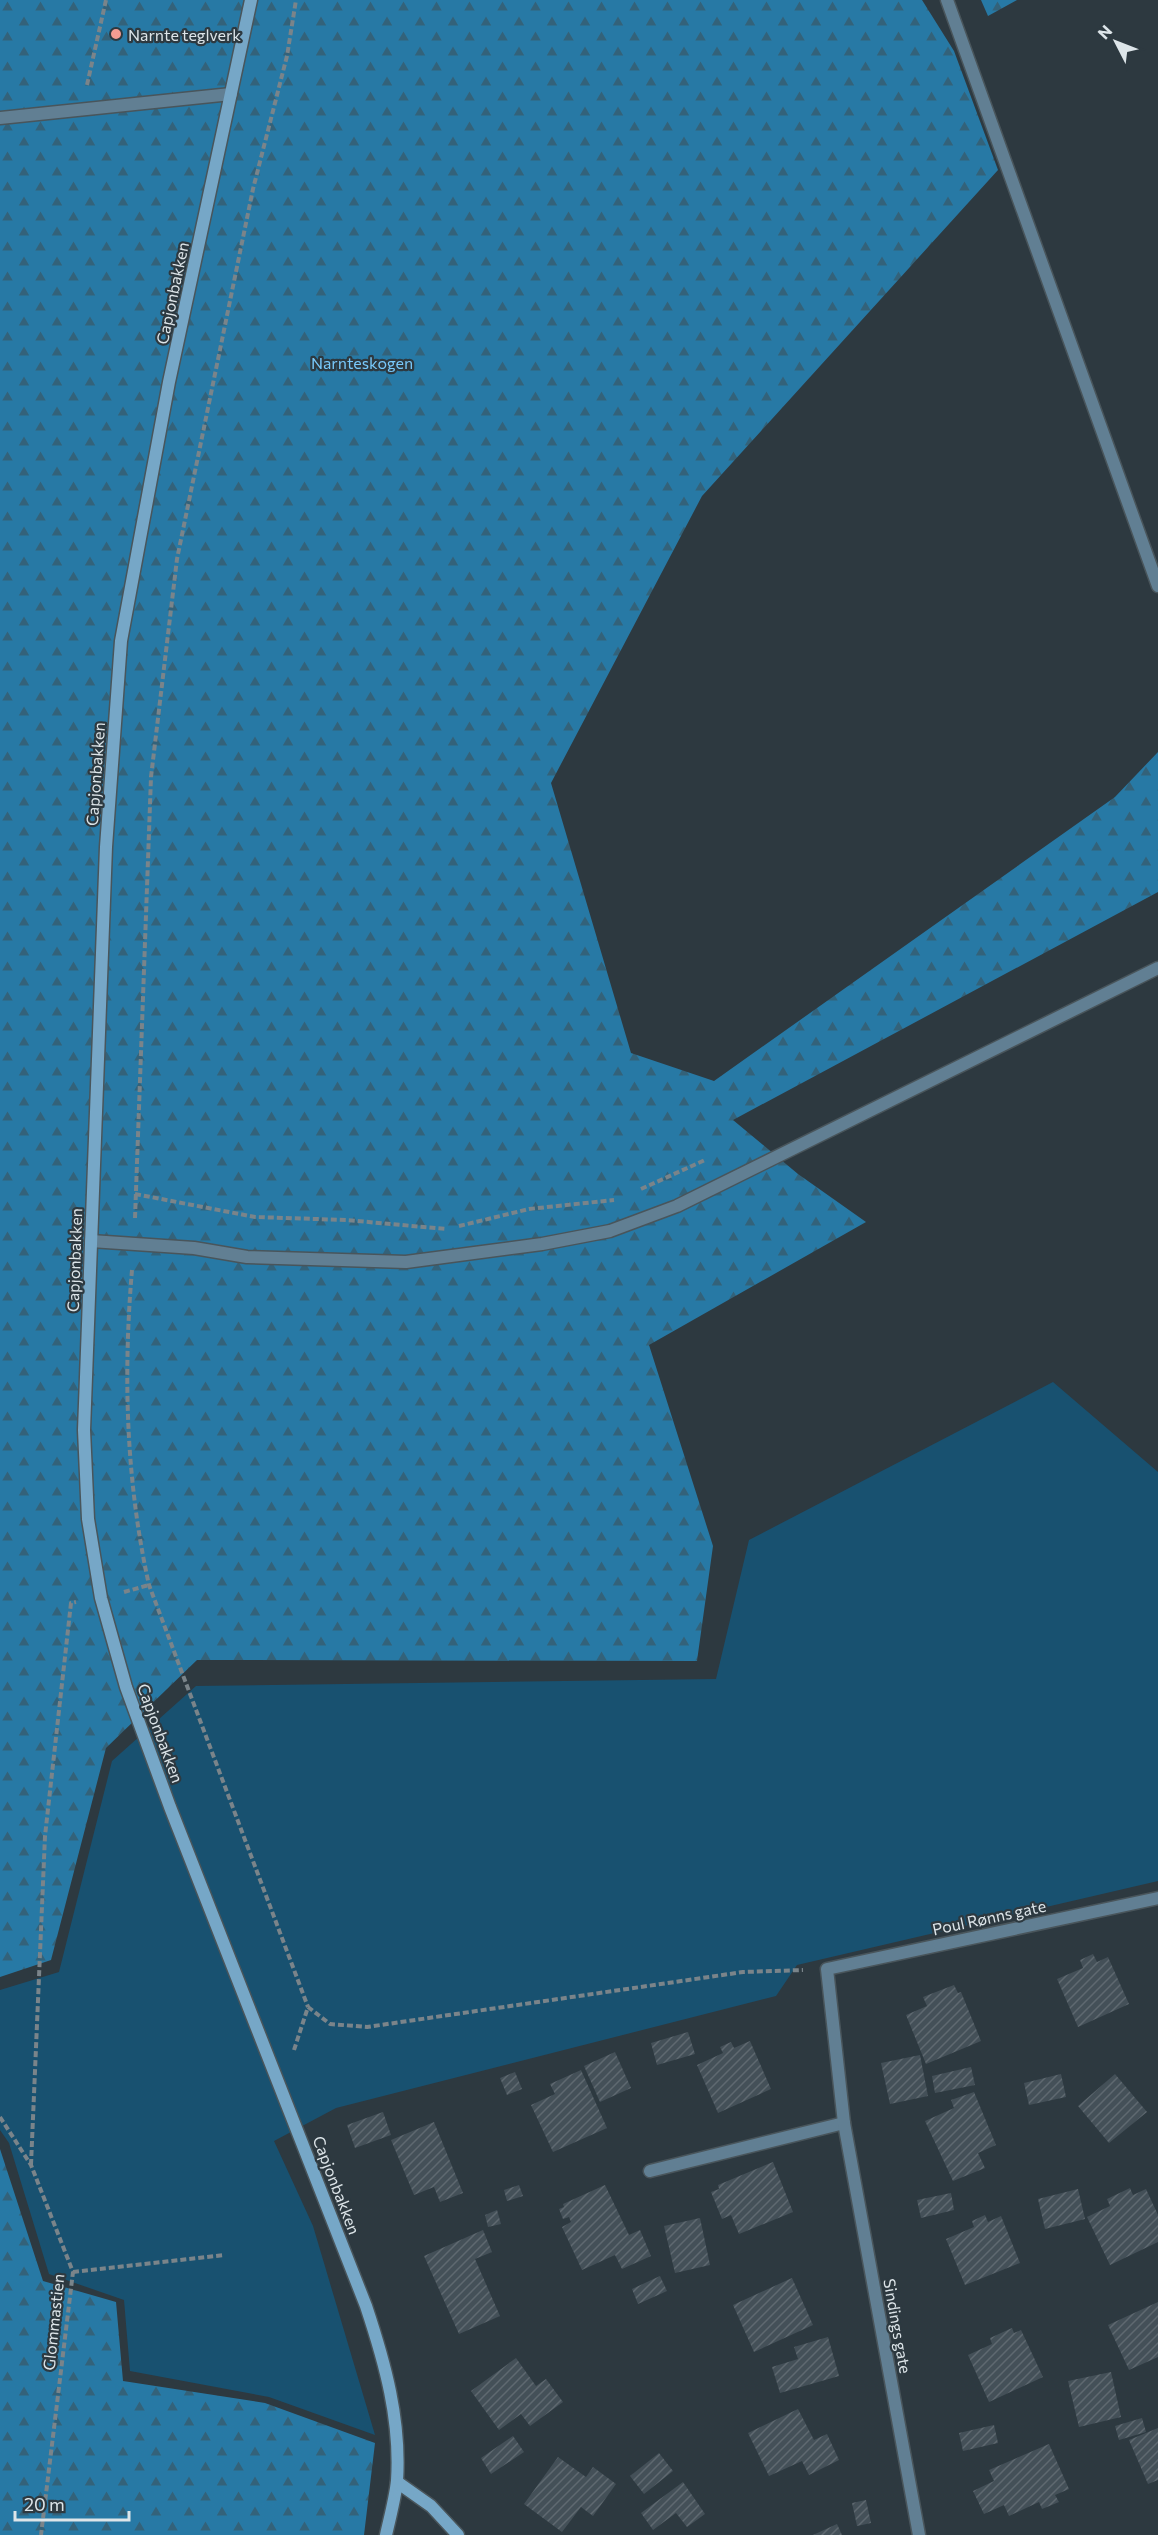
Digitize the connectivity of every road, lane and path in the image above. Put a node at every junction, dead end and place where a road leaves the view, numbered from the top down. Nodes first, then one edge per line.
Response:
1 (106, 0) edge
2 (251, 0) edge
3 (296, 0) edge
4 (947, 0) edge
5 (231, 94) junction
6 (80, 112) junction
7 (0, 118) edge
8 (1158, 586) edge
9 (1158, 968) edge
10 (715, 1156) dead end
11 (639, 1190) dead end
12 (135, 1194) junction
13 (618, 1199) dead end
14 (91, 1241) junction
15 (134, 1245) junction
16 (149, 1585) junction
17 (101, 1598) junction
18 (1158, 1898) edge
19 (828, 1969) junction
20 (308, 2007) junction
21 (278, 2080) junction
22 (0, 2117) edge
23 (844, 2123) junction
24 (31, 2165) junction
25 (650, 2171) dead end
26 (225, 2255) dead end
27 (73, 2272) junction
28 (397, 2482) junction
29 (41, 2535) edge
30 (386, 2535) edge
31 (458, 2535) edge
32 (919, 2535) edge

1 - 6 path
2 - 5 main road, Capjonbakken
3 - 12 path
4 - 8 street
5 - 6 street
5 - 14 main road, Capjonbakken
6 - 7 street
9 - 15 street
10 - 11 path
12 - 13 path
12 - 15 path
14 - 15 street
14 - 17 main road, Capjonbakken
15 - 16 path
16 - 17 path
16 - 20 path
17 - 21 main road, Capjonbakken
17 - 24 path
18 - 19 street, Poul Rønns gate
19 - 20 path
19 - 23 street, Sindings gate
20 - 21 path
21 - 28 main road, Capjonbakken
22 - 24 path, Glommastien
23 - 25 street
23 - 32 street, Sindings gate
24 - 27 path, Glommastien
26 - 27 path
27 - 29 path, Glommastien
28 - 30 main road, Capjonbakken
28 - 31 main road

